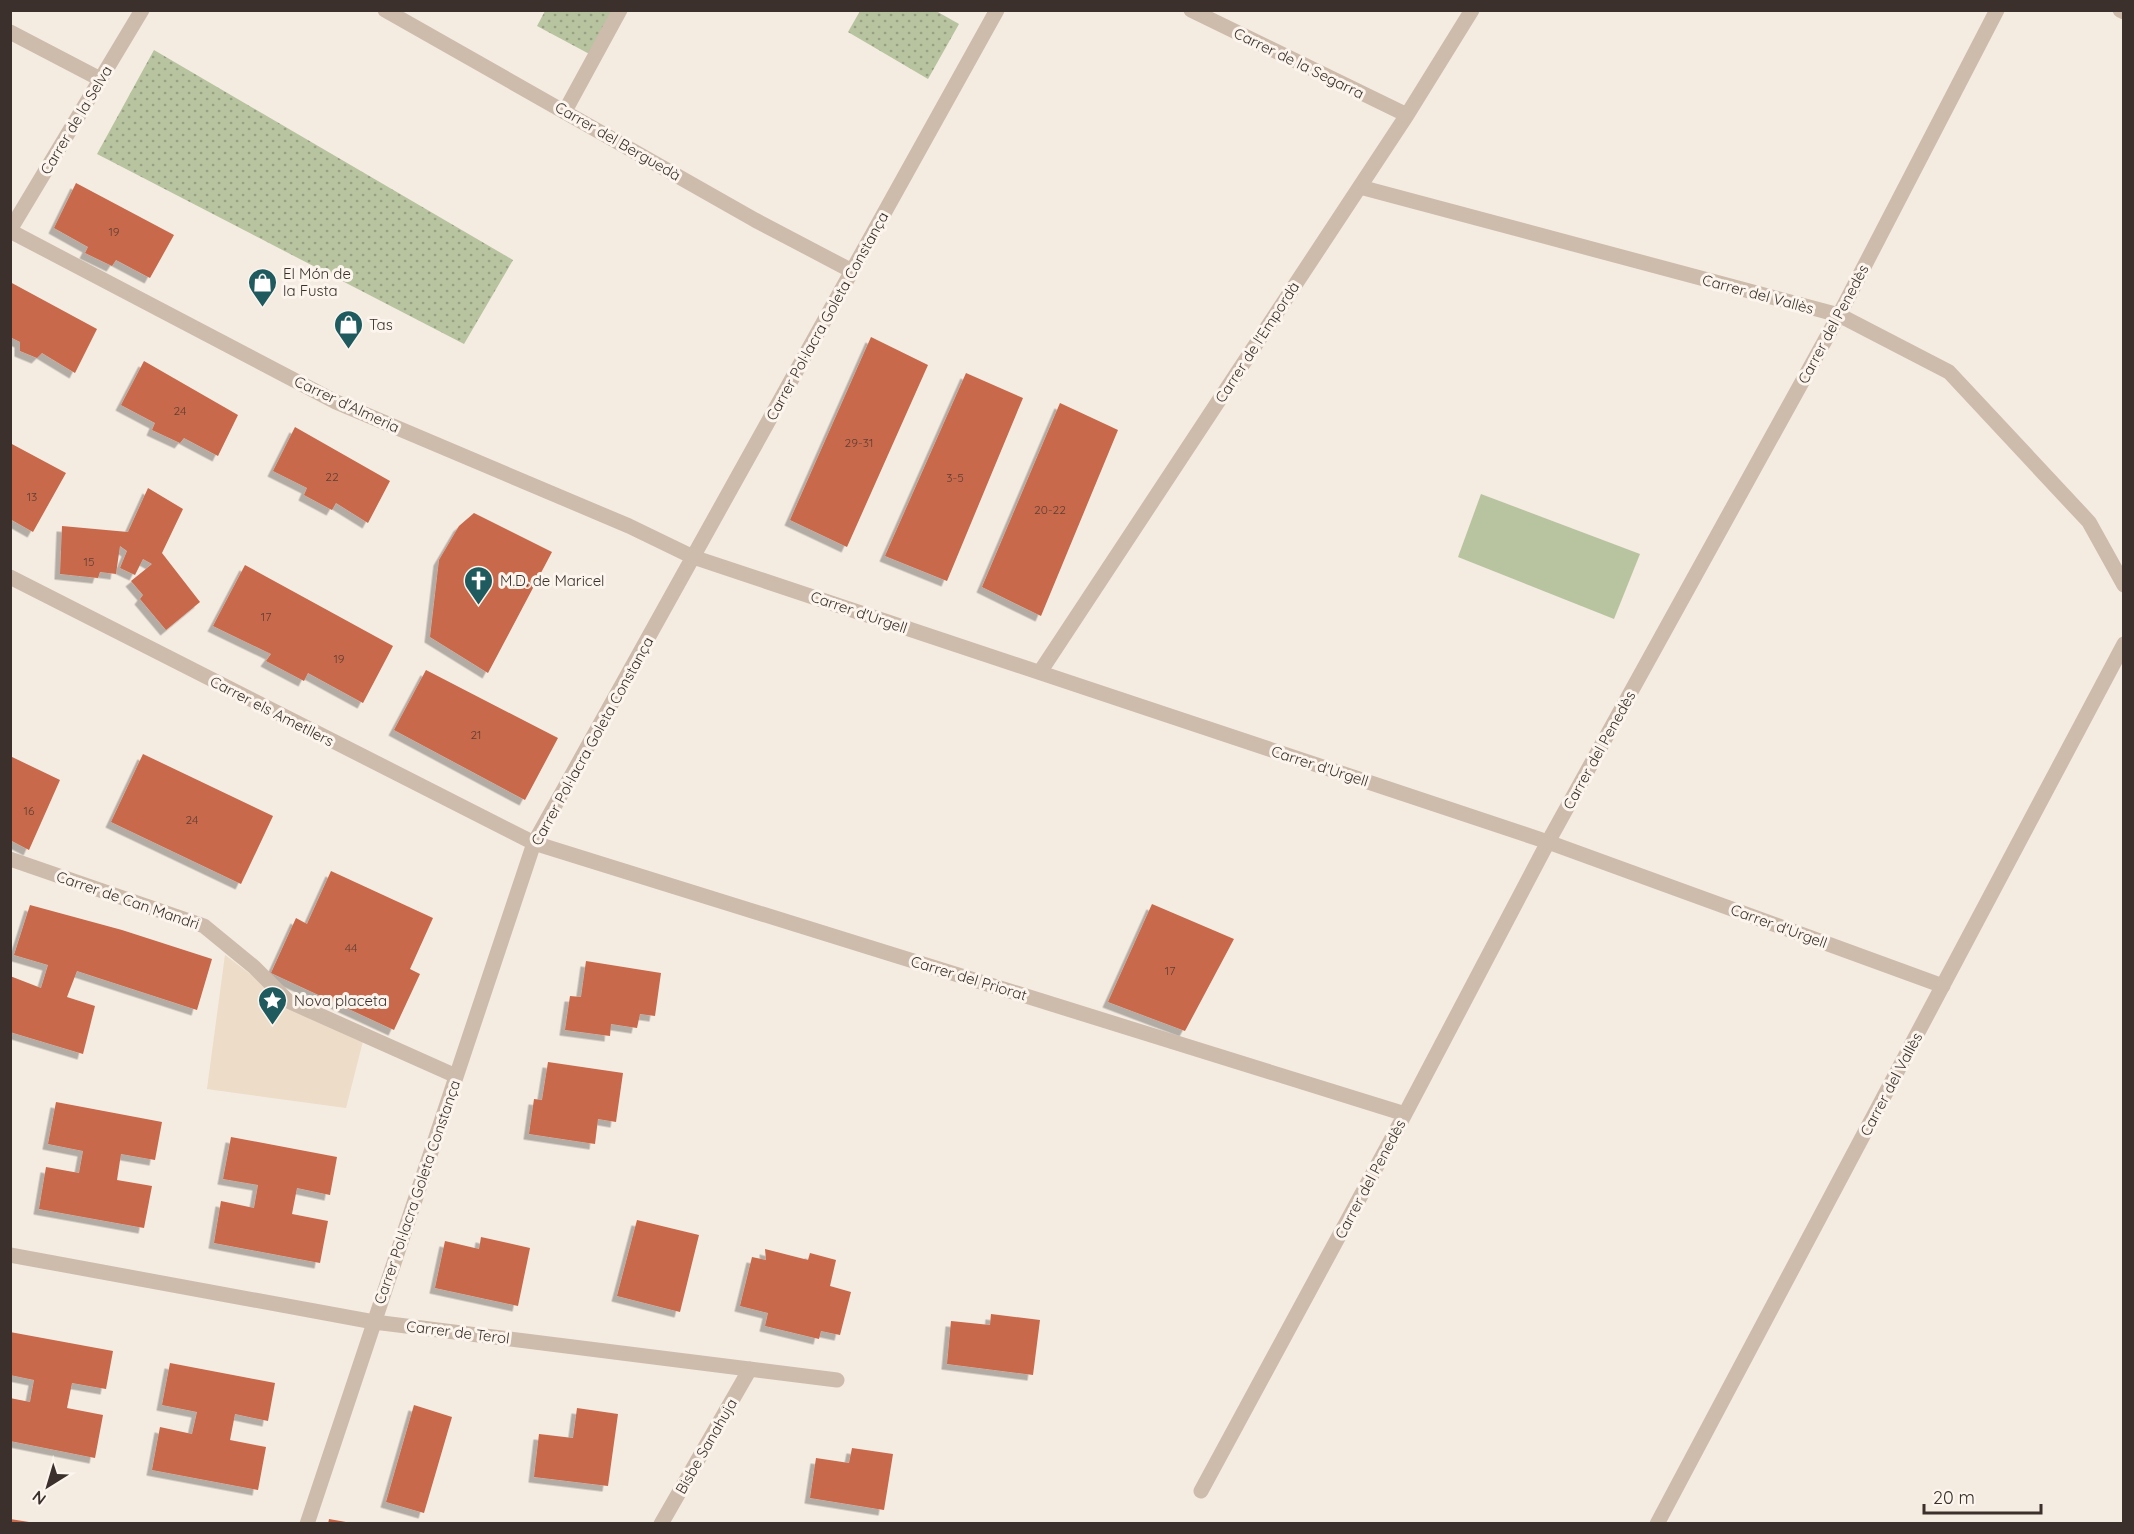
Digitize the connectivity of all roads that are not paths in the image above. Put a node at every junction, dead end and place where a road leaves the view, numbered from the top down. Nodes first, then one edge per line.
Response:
1 (142, 10) edge
2 (385, 10) edge
3 (620, 10) edge
4 (997, 10) edge
5 (1191, 10) edge
6 (1472, 10) edge
7 (1998, 10) edge
8 (10, 32) edge
9 (100, 79) junction
10 (566, 111) junction
11 (1407, 115) junction
12 (1359, 187) junction
13 (10, 231) edge
14 (852, 272) junction
15 (1839, 315) junction
16 (693, 557) junction
17 (10, 578) edge
18 (2124, 585) edge
19 (2124, 644) edge
20 (1040, 672) junction
21 (1548, 842) junction
22 (534, 843) junction
23 (10, 859) edge
24 (1943, 987) junction
25 (456, 1076) junction
26 (1405, 1114) junction
27 (10, 1255) edge
28 (374, 1322) junction
29 (750, 1369) junction
30 (837, 1380) dead end
31 (1201, 1491) dead end
32 (307, 1524) edge
33 (661, 1524) edge
34 (1657, 1524) edge

1 - 9 street, Carrer de la Selva
2 - 10 street, Carrer del Berguedà
3 - 10 street
4 - 14 street, Carrer Pol·lacra Goleta Constança
5 - 11 street, Carrer de la Segarra
6 - 11 street, Carrer de l'Empordà
7 - 15 street, Carrer del Penedès
8 - 9 street
9 - 13 street, Carrer de la Selva
10 - 14 street, Carrer del Berguedà
11 - 12 street, Carrer de l'Empordà
12 - 15 street, Carrer del Vallès
12 - 20 street, Carrer de l'Empordà
13 - 16 street, Carrer d'Almeria
14 - 16 street, Carrer Pol·lacra Goleta Constança
15 - 18 street, Carrer del Vallès
15 - 21 street, Carrer del Penedès
16 - 20 street, Carrer d'Urgell
16 - 22 street, Carrer Pol·lacra Goleta Constança
17 - 22 street, Carrer els Ametllers
19 - 24 street, Carrer del Vallès
20 - 21 street, Carrer d'Urgell
21 - 24 street, Carrer d'Urgell
21 - 26 street, Carrer del Penedès
22 - 25 street, Carrer Pol·lacra Goleta Constança
22 - 26 street, Carrer del Priorat
23 - 25 street, Carrer de Can Mandri
24 - 34 street, Carrer del Vallès
25 - 28 street, Carrer Pol·lacra Goleta Constança
26 - 31 street, Carrer del Penedès
27 - 28 street, Carrer de Terol
28 - 29 street, Carrer de Terol
28 - 32 street, Carrer Pol·lacra Goleta Constança
29 - 30 street, Carrer de Terol
29 - 33 street, Bisbe Sanahuja

